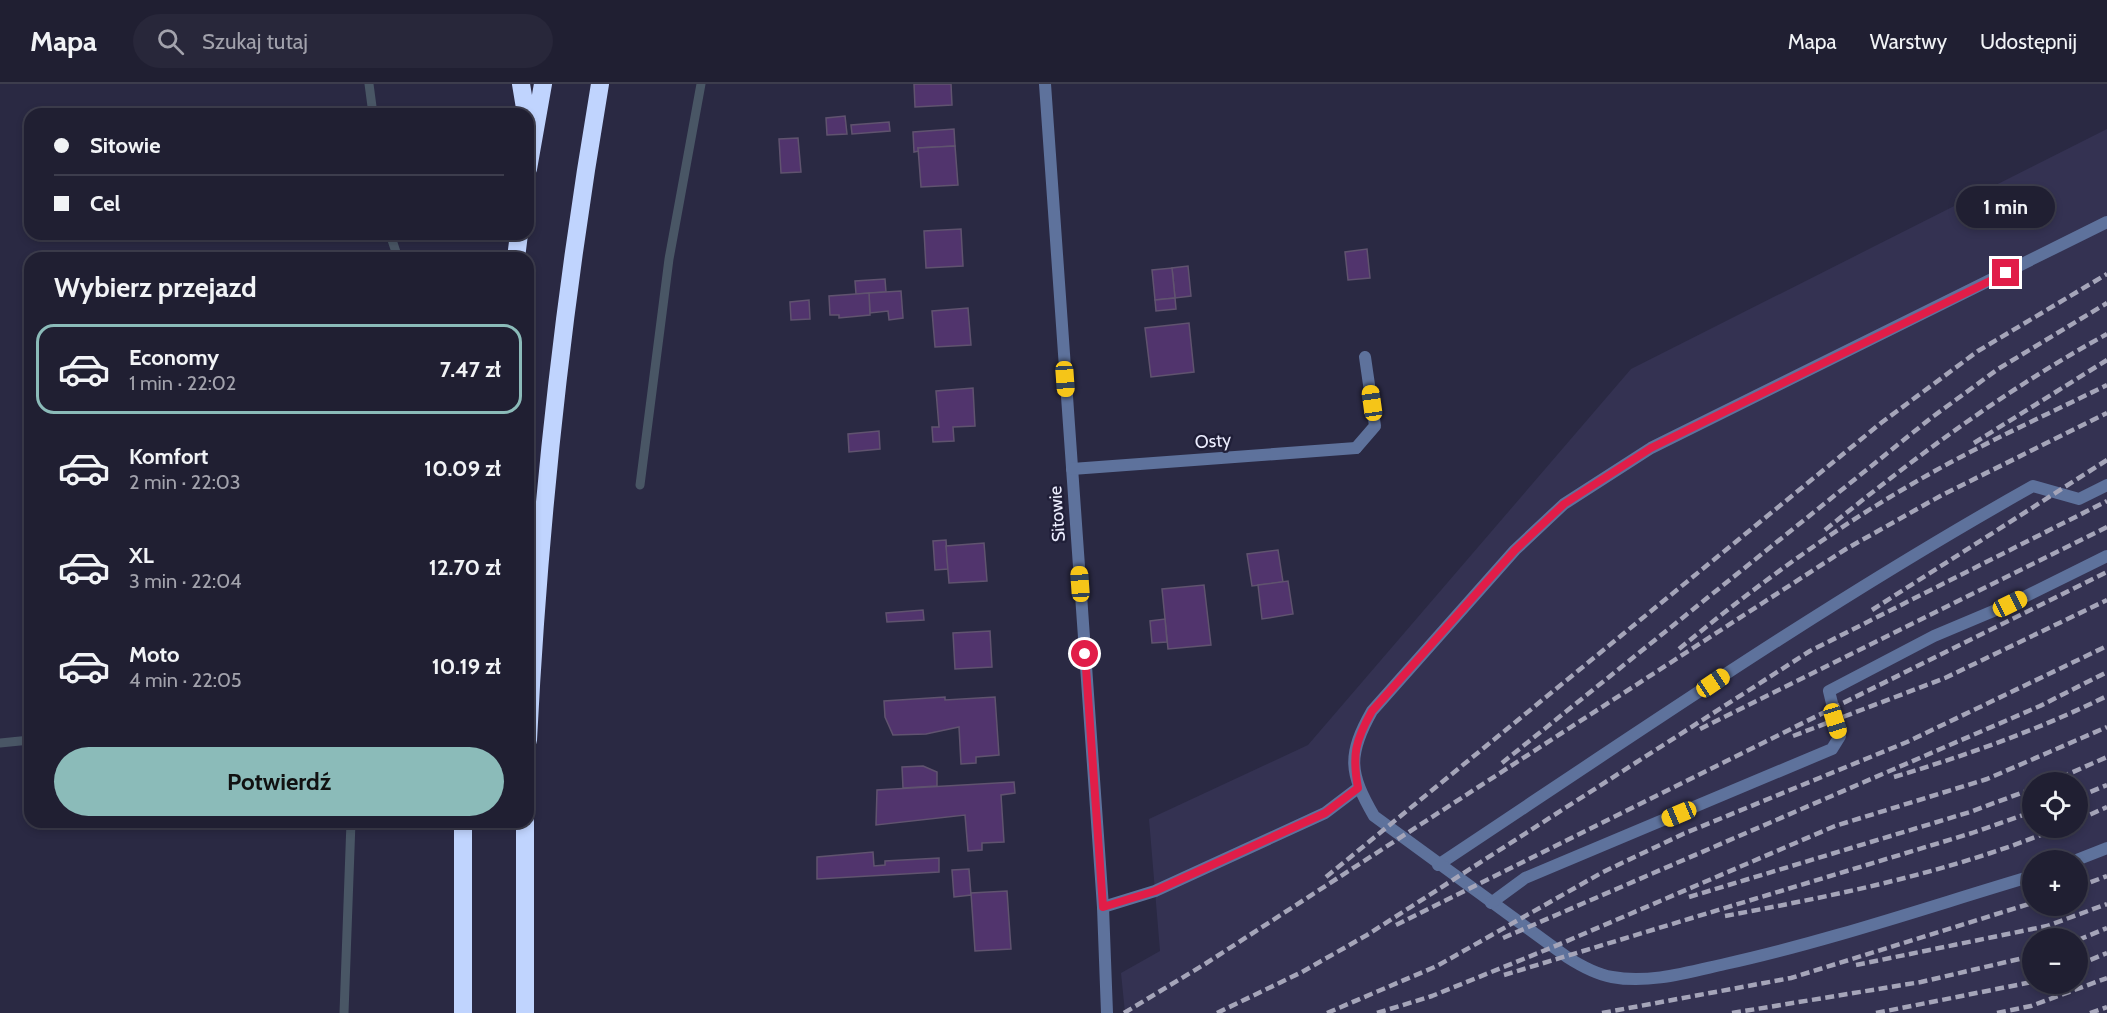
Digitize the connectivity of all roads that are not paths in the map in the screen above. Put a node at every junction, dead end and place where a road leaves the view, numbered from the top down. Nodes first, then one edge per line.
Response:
1 (521, 84) edge
2 (543, 84) edge
3 (600, 84) edge
4 (1045, 84) edge
5 (525, 108) edge
6 (534, 132) edge
7 (2107, 222) edge
8 (1365, 357) dead end
9 (1072, 469) junction
10 (2107, 485) edge
11 (2107, 556) edge
12 (534, 638) edge
13 (1358, 788) junction
14 (463, 828) edge
15 (525, 828) edge
16 (2107, 848) edge
17 (2088, 855) edge
18 (1438, 865) junction
19 (2022, 879) edge
20 (1491, 903) junction
21 (1103, 907) junction
22 (463, 1013) edge
23 (525, 1013) edge
24 (1107, 1013) edge

1 - 5 highway
2 - 6 highway
3 - 12 highway
4 - 9 street, Sitowie
7 - 13 street
8 - 9 street, Osty
9 - 21 street, Sitowie
10 - 18 street
11 - 20 street
13 - 18 street
13 - 21 street
14 - 22 highway
15 - 23 highway
16 - 17 street
18 - 20 street
19 - 20 street
21 - 24 street, Sitowie

